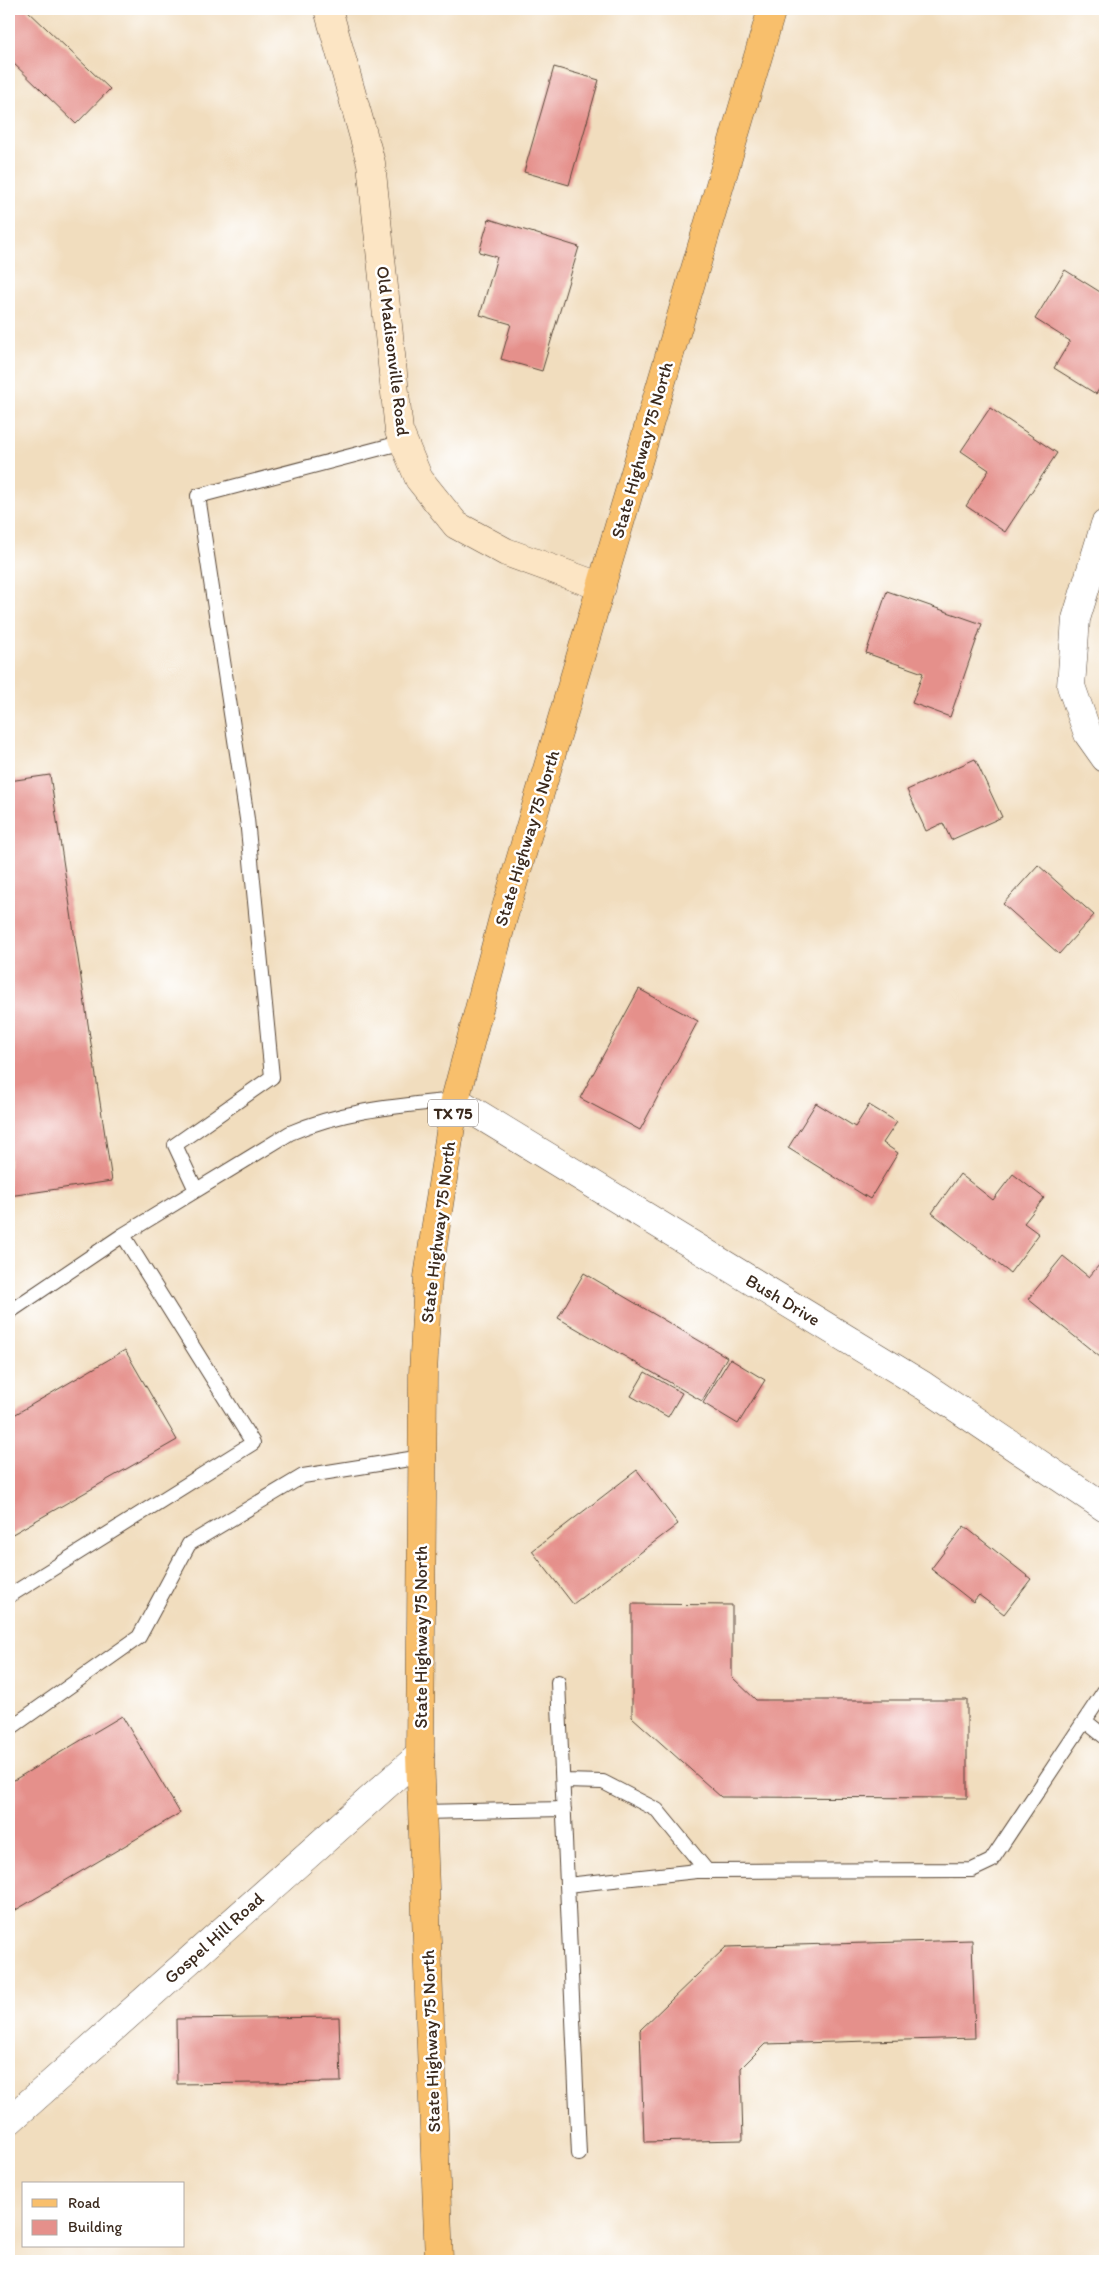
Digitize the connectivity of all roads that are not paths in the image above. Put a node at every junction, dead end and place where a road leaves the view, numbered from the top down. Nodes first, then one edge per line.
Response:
1 (328, 9) edge
2 (772, 9) edge
3 (404, 442) junction
4 (1105, 524) edge
5 (602, 587) junction
6 (1105, 758) edge
7 (455, 1100) junction
8 (196, 1190) junction
9 (123, 1235) junction
10 (9, 1312) edge
11 (422, 1457) junction
12 (1105, 1508) edge
13 (9, 1596) edge
14 (558, 1682) dead end
15 (1105, 1690) edge
16 (1085, 1721) junction
17 (9, 1729) edge
18 (1105, 1737) edge
19 (420, 1755) junction
20 (563, 1780) junction
21 (564, 1809) junction
22 (422, 1812) junction
23 (707, 1872) junction
24 (567, 1884) junction
25 (9, 2122) edge
26 (579, 2154) dead end
27 (439, 2261) edge

1 - 3 street, Old Madisonville Road
2 - 5 main road, State Highway 75 North / TX 75
3 - 5 street, Old Madisonville Road
3 - 8 lane
4 - 6 street
5 - 7 main road, State Highway 75 North / TX 75
7 - 8 lane
7 - 11 main road, State Highway 75 North / TX 75
7 - 12 street, Bush Drive
8 - 9 lane
9 - 10 lane
9 - 13 lane
11 - 17 lane
11 - 19 main road, State Highway 75 North / TX 75
14 - 20 lane
15 - 16 lane
16 - 18 lane
16 - 23 lane
19 - 22 main road, State Highway 75 North / TX 75
19 - 25 street, Gospel Hill Road
20 - 21 lane
20 - 23 lane
21 - 22 lane
21 - 24 lane
22 - 27 main road, State Highway 75 North / TX 75
23 - 24 lane
24 - 26 lane

